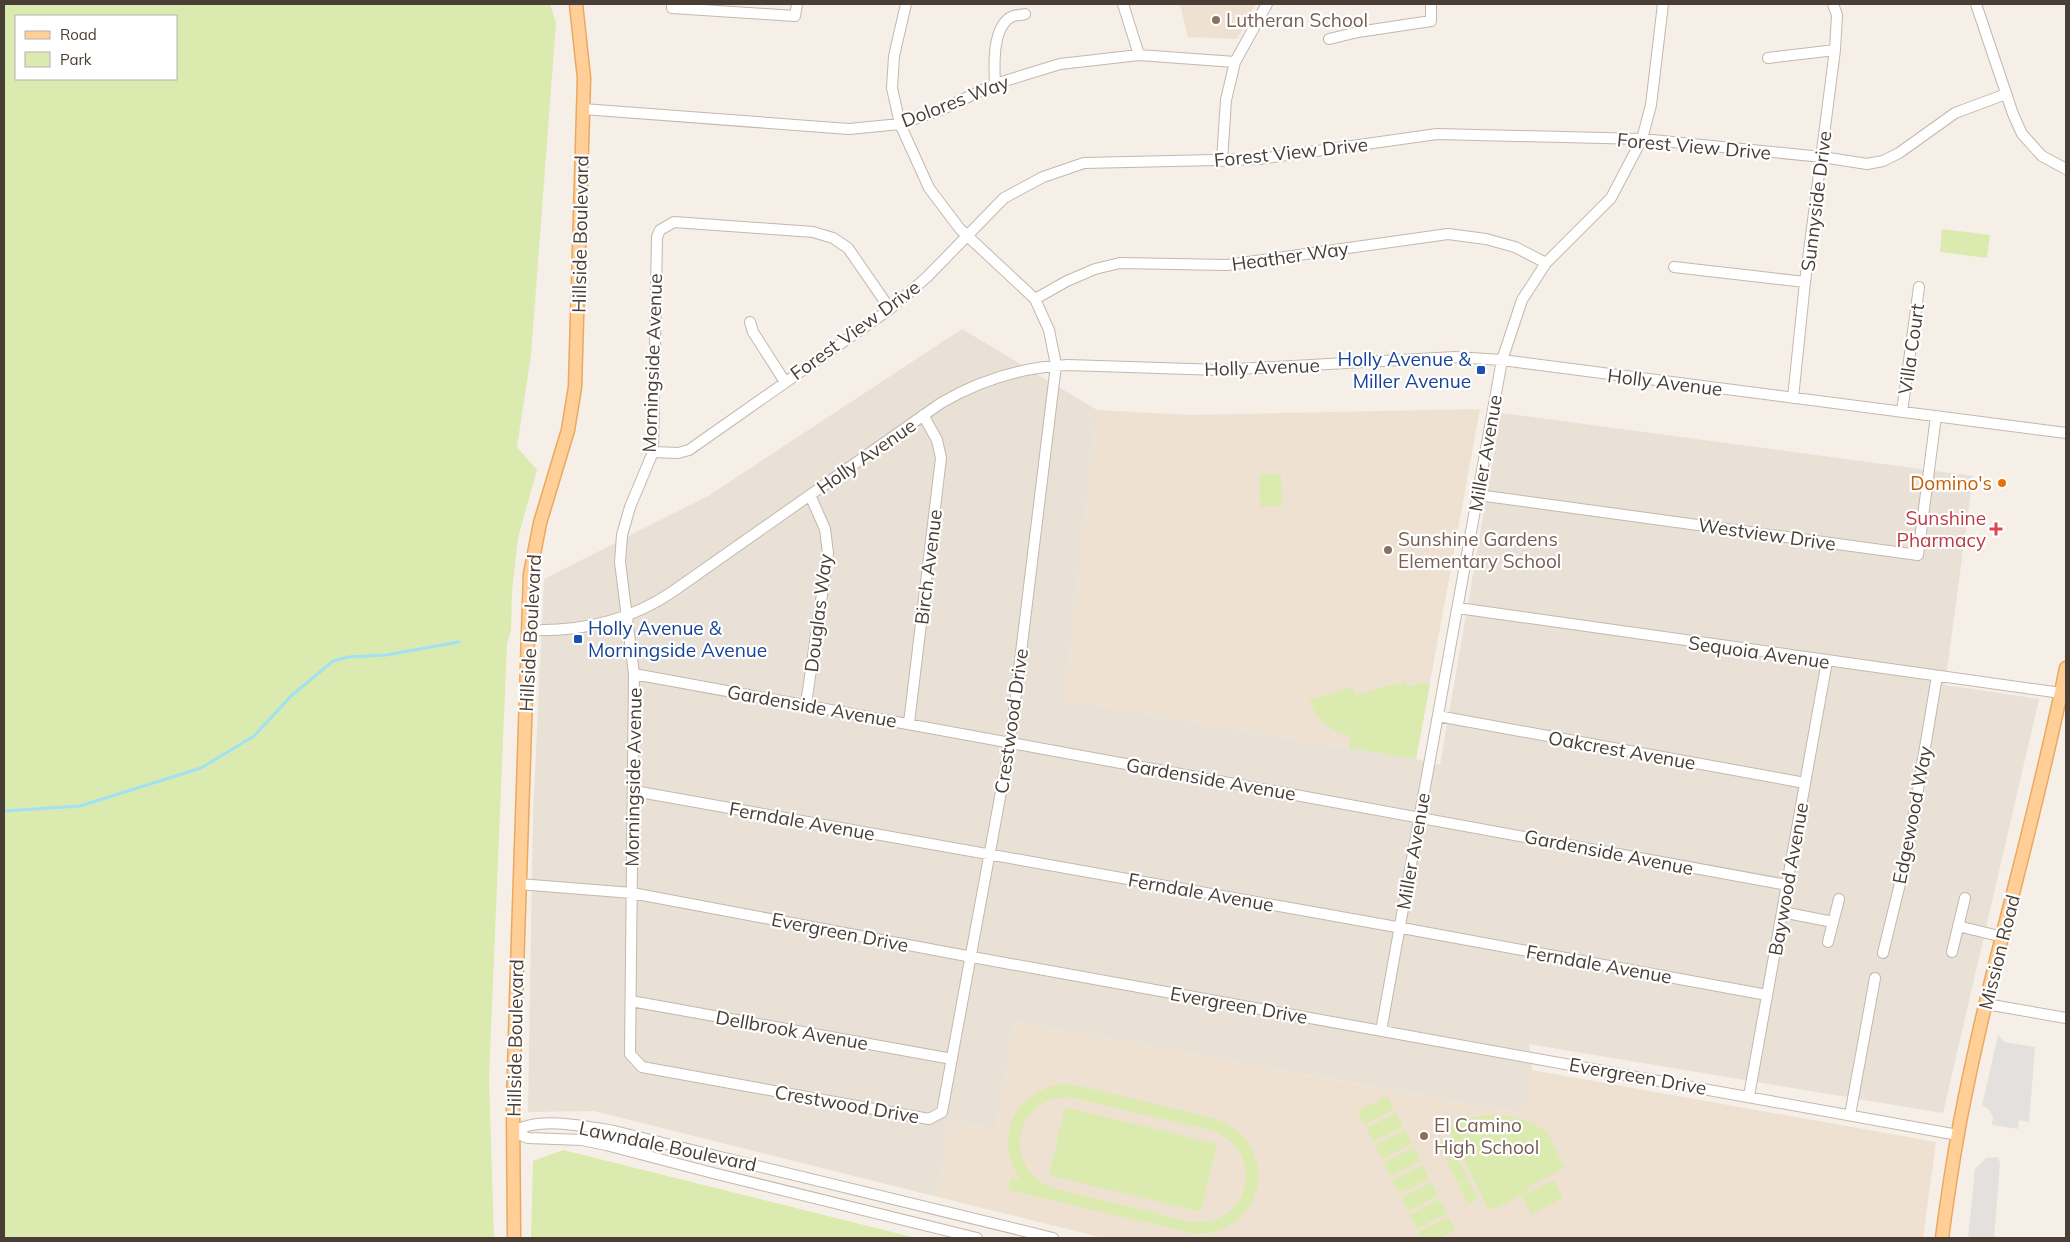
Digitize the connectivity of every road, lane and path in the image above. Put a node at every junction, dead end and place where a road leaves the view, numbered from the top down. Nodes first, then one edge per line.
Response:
1 (576, 4) edge
2 (672, 4) edge
3 (797, 4) edge
4 (906, 4) edge
5 (1123, 4) edge
6 (1267, 4) edge
7 (1431, 4) edge
8 (1663, 4) edge
9 (1833, 4) edge
10 (1976, 4) edge
11 (1025, 14) dead end
12 (1329, 39) dead end
13 (1834, 50) junction
14 (1139, 55) junction
15 (1768, 58) dead end
16 (1236, 62) junction
17 (995, 84) junction
18 (2006, 94) junction
19 (583, 109) junction
20 (900, 124) junction
21 (1642, 139) junction
22 (1822, 157) junction
23 (1222, 161) junction
24 (2066, 169) edge
25 (967, 237) junction
26 (1546, 263) junction
27 (1674, 267) dead end
28 (1805, 282) junction
29 (1919, 287) dead end
30 (1034, 299) junction
31 (890, 309) junction
32 (750, 322) dead end
33 (1502, 360) junction
34 (1056, 365) junction
35 (785, 382) junction
36 (1793, 398) junction
37 (1902, 412) junction
38 (923, 415) junction
39 (1936, 416) junction
40 (2066, 433) edge
41 (653, 452) junction
42 (810, 495) junction
43 (1478, 495) junction
44 (1458, 608) junction
45 (627, 616) junction
46 (527, 630) junction
47 (1827, 661) junction
48 (2066, 668) edge
49 (634, 674) junction
50 (1937, 676) junction
51 (2061, 693) junction
52 (806, 704) junction
53 (1438, 716) junction
54 (909, 724) junction
55 (1010, 743) junction
56 (1805, 783) junction
57 (634, 791) junction
58 (1418, 816) junction
59 (990, 855) junction
60 (519, 884) junction
61 (1787, 885) junction
62 (632, 893) junction
63 (1965, 898) dead end
64 (1839, 899) dead end
65 (1782, 912) junction
66 (1833, 922) junction
67 (1958, 926) junction
68 (1399, 928) junction
69 (2003, 937) junction
70 (1828, 942) dead end
71 (1952, 952) dead end
72 (1883, 953) dead end
73 (972, 957) junction
74 (1875, 978) dead end
75 (1767, 995) junction
76 (631, 1001) junction
77 (1986, 1004) junction
78 (2066, 1018) edge
79 (1381, 1031) junction
80 (952, 1059) junction
81 (1749, 1096) junction
82 (1850, 1115) junction
83 (513, 1132) junction
84 (1958, 1134) junction
85 (514, 1238) edge
86 (977, 1238) edge
87 (1053, 1238) edge
88 (1942, 1238) edge

1 - 19 main road, Hillside Boulevard
2 - 3 street
4 - 20 street, Crestwood Drive
5 - 14 street
6 - 16 street
7 - 12 street
8 - 21 street, Miller Avenue
9 - 13 street, Sunnyside Drive
10 - 18 street
11 - 17 street
13 - 15 street
13 - 22 street, Sunnyside Drive
14 - 16 street, Dolores Way
14 - 17 street, Dolores Way
16 - 23 street
17 - 20 street, Dolores Way
18 - 22 street, Forest View Drive
18 - 24 street
19 - 20 street, Dolores Way
19 - 46 main road, Hillside Boulevard
20 - 25 street, Crestwood Drive
21 - 22 street, Forest View Drive
21 - 23 street, Forest View Drive
21 - 26 street, Miller Avenue
22 - 28 street, Sunnyside Drive
23 - 25 street, Forest View Drive
25 - 30 street, Crestwood Drive
25 - 31 street, Forest View Drive
26 - 30 street, Heather Way
26 - 33 street, Miller Avenue
27 - 28 street
28 - 36 street, Sunnyside Drive
29 - 37 street, Villa Court
30 - 34 street, Crestwood Drive
31 - 35 street, Forest View Drive
31 - 41 street, Morningside Avenue
32 - 35 street
33 - 34 street, Holly Avenue
33 - 36 street, Holly Avenue
33 - 43 street, Miller Avenue
34 - 38 street, Holly Avenue
34 - 55 street, Crestwood Drive
35 - 41 street, Forest View Drive
36 - 37 street, Holly Avenue
37 - 39 street, Holly Avenue
38 - 42 street, Holly Avenue
38 - 54 street, Birch Avenue
39 - 40 street, Holly Avenue
39 - 43 street, Westview Drive
41 - 45 street, Morningside Avenue
42 - 45 street, Holly Avenue
42 - 52 street, Douglas Way
43 - 44 street, Miller Avenue
44 - 47 street, Sequoia Avenue
44 - 53 street, Miller Avenue
45 - 46 street, Holly Avenue
45 - 49 street, Morningside Avenue
46 - 60 main road, Hillside Boulevard
47 - 50 street, Sequoia Avenue
47 - 56 street, Baywood Avenue
48 - 51 main road, Mission Road
49 - 52 street, Gardenside Avenue
49 - 57 street, Morningside Avenue
50 - 51 street, Sequoia Avenue
50 - 72 street, Edgewood Way
51 - 69 main road, Mission Road
52 - 54 street, Gardenside Avenue
53 - 56 street, Oakcrest Avenue
53 - 58 street, Miller Avenue
54 - 55 street, Gardenside Avenue
55 - 58 street, Gardenside Avenue
55 - 59 street, Crestwood Drive
56 - 61 street, Baywood Avenue
57 - 59 street, Ferndale Avenue
57 - 62 street, Morningside Avenue
58 - 61 street, Gardenside Avenue
58 - 68 street, Miller Avenue
59 - 68 street, Ferndale Avenue
59 - 73 street, Crestwood Drive
60 - 62 street, Evergreen Drive
60 - 83 main road, Hillside Boulevard
61 - 65 street, Baywood Avenue
62 - 73 street, Evergreen Drive
62 - 76 street, Morningside Avenue
63 - 67 street
64 - 66 street
65 - 66 street
65 - 75 street, Baywood Avenue
66 - 70 street
67 - 69 street
67 - 71 street
68 - 75 street, Ferndale Avenue
68 - 79 street, Miller Avenue
69 - 77 main road, Mission Road
73 - 79 street, Evergreen Drive
73 - 80 street, Crestwood Drive
74 - 82 street
75 - 81 street, Baywood Avenue
76 - 80 street, Dellbrook Avenue
76 - 80 street, Crestwood Drive
77 - 78 street
77 - 84 main road, Mission Road
79 - 81 street, Evergreen Drive
81 - 82 street, Evergreen Drive
82 - 84 street, Evergreen Drive
83 - 85 main road, Hillside Boulevard
83 - 86 street, Lawndale Boulevard
83 - 87 street, Lawndale Boulevard
84 - 88 main road, Mission Road

